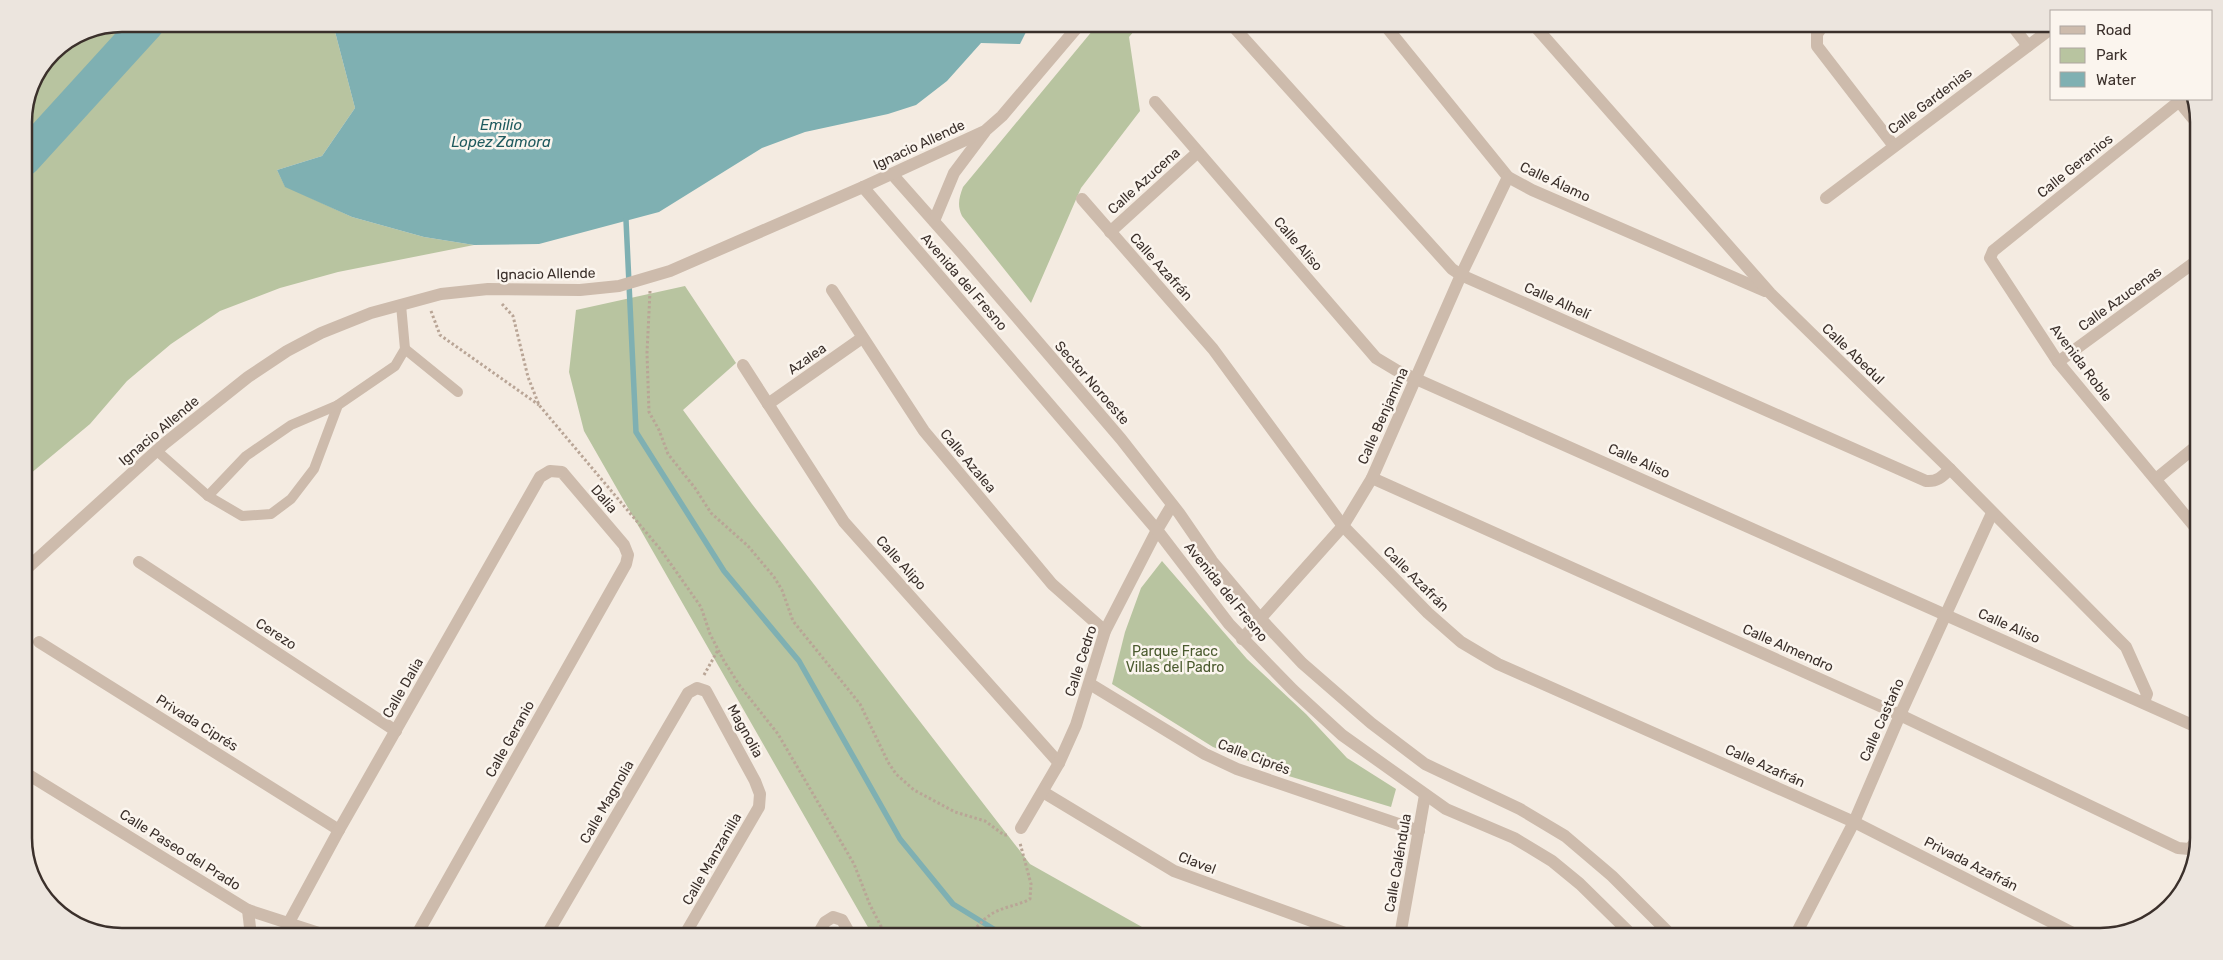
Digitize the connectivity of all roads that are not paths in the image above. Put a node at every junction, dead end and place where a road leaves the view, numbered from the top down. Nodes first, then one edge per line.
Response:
1 (1239, 32) edge
2 (1391, 32) edge
3 (1541, 32) edge
4 (1819, 32) edge
5 (2017, 32) edge
6 (2047, 32) edge
7 (1073, 33) edge
8 (2028, 46) junction
9 (2179, 100) edge
10 (1155, 102) dead end
11 (2190, 114) edge
12 (985, 131) junction
13 (1894, 146) junction
14 (1198, 152) junction
15 (892, 174) junction
16 (1508, 178) junction
17 (863, 187) junction
18 (1826, 198) dead end
19 (1082, 199) dead end
20 (934, 221) junction
21 (1110, 232) junction
22 (1990, 258) joint
23 (2190, 266) edge
24 (1461, 275) junction
25 (832, 290) dead end
26 (1770, 293) junction
27 (401, 305) junction
28 (862, 338) junction
29 (405, 349) junction
30 (2058, 362) junction
31 (743, 365) dead end
32 (1416, 379) junction
33 (458, 392) dead end
34 (768, 404) junction
35 (338, 405) junction
36 (157, 451) junction
37 (2190, 451) edge
38 (1950, 469) junction
39 (550, 471) joint
40 (1372, 478) junction
41 (2156, 479) junction
42 (208, 496) junction
43 (1172, 505) junction
44 (1992, 513) junction
45 (2190, 521) edge
46 (1343, 526) junction
47 (1157, 530) junction
48 (628, 555) joint
49 (139, 562) dead end
50 (33, 563) edge
51 (1946, 614) junction
52 (1260, 618) junction
53 (1105, 632) junction
54 (1242, 639) junction
55 (39, 642) dead end
56 (1090, 684) junction
57 (697, 688) joint
58 (2144, 702) junction
59 (1900, 715) junction
60 (2190, 724) edge
61 (396, 731) junction
62 (1059, 763) junction
63 (33, 778) edge
64 (1043, 792) junction
65 (760, 794) joint
66 (1425, 795) junction
67 (1854, 822) junction
68 (1021, 828) road end
69 (339, 830) junction
70 (1419, 831) junction
71 (2190, 848) edge
72 (248, 910) junction
73 (288, 924) junction
74 (250, 928) edge
75 (301, 928) edge
76 (421, 928) edge
77 (551, 928) edge
78 (689, 928) edge
79 (822, 928) edge
80 (846, 928) edge
81 (1331, 928) edge
82 (1401, 928) edge
83 (1625, 928) edge
84 (1664, 928) edge
85 (1799, 928) edge
86 (2064, 928) edge

1 - 24 street, Calle Alhelí
2 - 16 street, Calle Álamo
3 - 26 street, Calle Abedul
4 - 13 street
5 - 8 street
6 - 8 street, Calle Gardenias
7 - 12 street, Ignacio Allende
8 - 13 street, Calle Gardenias
9 - 11 street
9 - 22 street, Calle Geranios
10 - 14 street, Calle Aliso
12 - 15 street, Ignacio Allende
12 - 20 street
13 - 18 street, Calle Gardenias
14 - 21 street, Calle Azucena
14 - 32 street, Calle Aliso
15 - 17 street, Ignacio Allende
15 - 20 street, Sector Noroeste
16 - 24 street, Calle Benjamina
16 - 26 street, Calle Álamo
17 - 27 street, Ignacio Allende
17 - 47 street, Avenida del Fresno
19 - 21 street, Calle Azafrán
20 - 43 street, Sector Noroeste
21 - 46 street, Calle Azafrán
22 - 30 street, Avenida Roble
23 - 30 street, Calle Azucenas
24 - 32 street, Calle Benjamina
24 - 38 street, Calle Alhelí
25 - 28 street, Calle Azalea
26 - 38 street, Calle Abedul
27 - 29 lane
27 - 36 street, Ignacio Allende
28 - 34 street, Azalea
28 - 53 street, Calle Azalea
29 - 33 lane
29 - 35 lane
30 - 41 street, Avenida Roble
31 - 34 street, Calle Alipo
32 - 40 street, Calle Benjamina
32 - 51 street, Calle Aliso
34 - 62 street, Calle Alipo
35 - 42 lane
35 - 42 lane
36 - 42 lane
36 - 50 street, Ignacio Allende
37 - 41 street
38 - 44 street, Calle Abedul
39 - 48 street, Dalia
39 - 61 street, Calle Dalia
40 - 46 street, Calle Benjamina
40 - 59 street, Calle Almendro
41 - 45 street, Avenida Roble
43 - 47 street, Calle Cedro
43 - 52 street, Sector Noroeste
44 - 51 street, Calle Castaño
44 - 58 street, Calle Abedul
46 - 52 street, Calle Benjamina
46 - 67 street, Calle Azafrán
47 - 53 street, Calle Cedro
47 - 54 street, Avenida del Fresno
48 - 76 street, Calle Geranio
49 - 61 street, Cerezo
51 - 58 street, Calle Aliso
51 - 59 street, Calle Castaño
52 - 54 street, Calle Benjamina
52 - 84 street, Avenida del Fresno
53 - 56 street, Calle Cedro
54 - 66 street, Avenida del Fresno
55 - 69 street, Privada Ciprés
56 - 62 street, Calle Cedro
56 - 70 street, Calle Ciprés
57 - 65 street, Magnolia
57 - 77 street, Calle Magnolia
58 - 60 street, Calle Aliso
59 - 67 street, Calle Castaño
59 - 71 street, Calle Almendro
61 - 69 street, Calle Dalia
62 - 64 street, Calle Cedro
63 - 72 street, Calle Paseo del Prado
64 - 68 street, Calle Cedro
64 - 81 street, Clavel
65 - 78 street, Calle Manzanilla
66 - 70 street, Calle Caléndula
66 - 83 street, Avenida del Fresno
67 - 85 street, Calle Castaño
67 - 86 street, Privada Azafrán
69 - 73 street, Calle Dalia
70 - 82 street, Calle Caléndula
72 - 73 street, Calle Paseo del Prado
72 - 74 street
73 - 75 street, Calle Paseo del Prado
79 - 80 street

